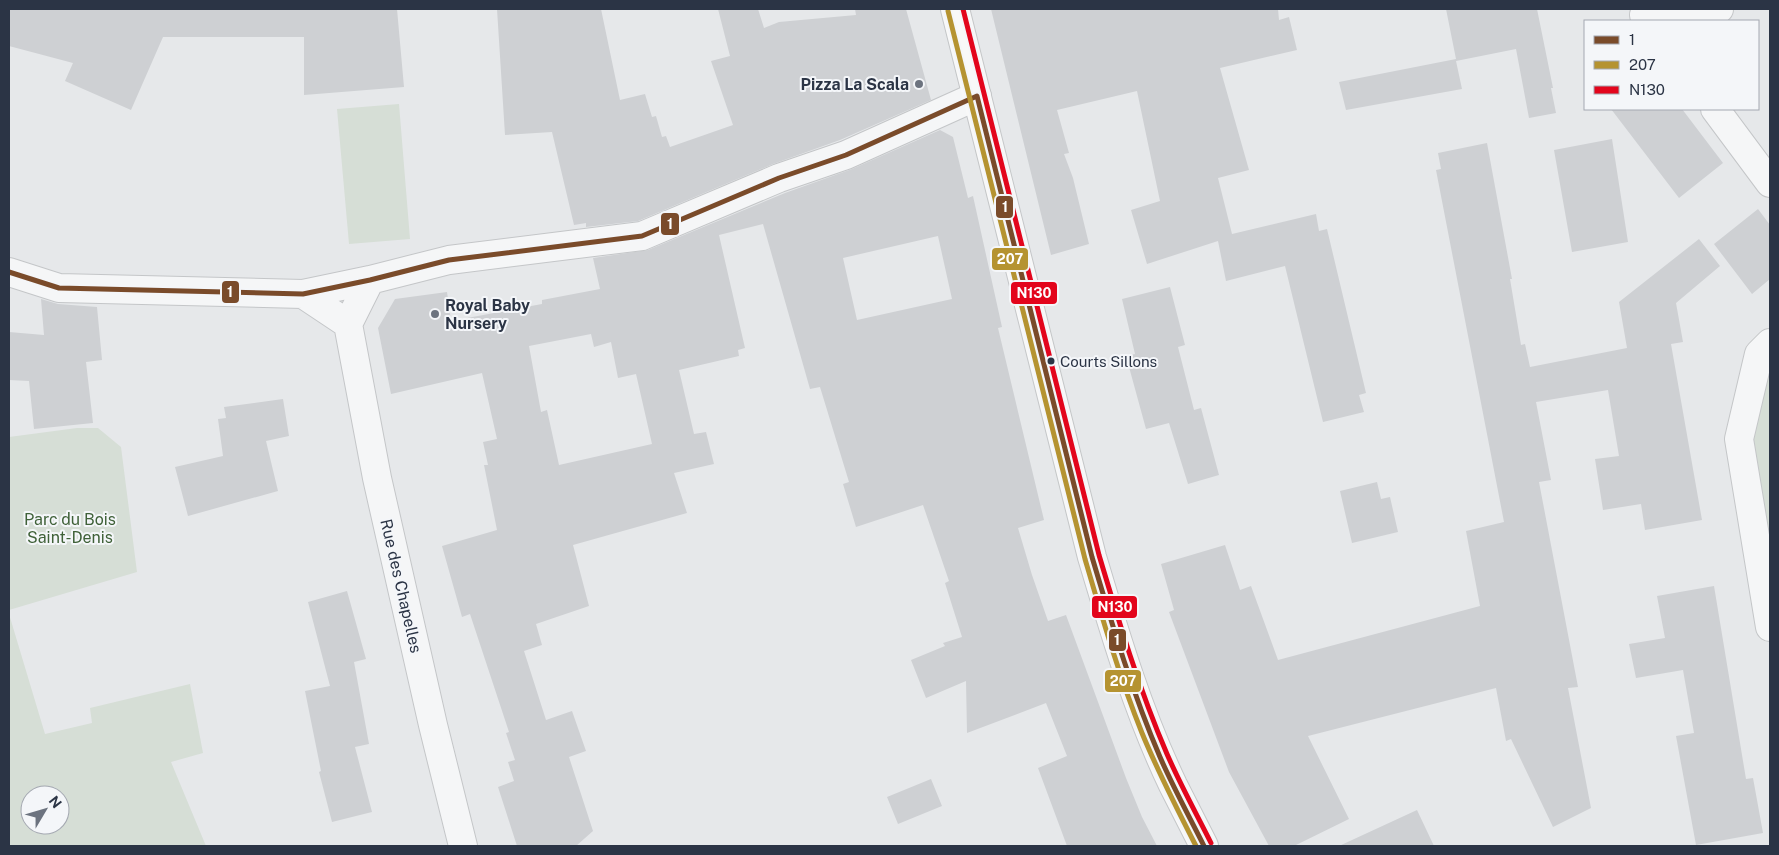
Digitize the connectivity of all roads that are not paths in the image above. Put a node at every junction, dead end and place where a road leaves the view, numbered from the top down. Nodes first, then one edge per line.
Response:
1 (955, 9) edge
2 (1719, 9) edge
3 (1644, 15) edge
4 (977, 96) junction
5 (1716, 110) edge
6 (1770, 183) edge
7 (9, 272) edge
8 (370, 280) junction
9 (303, 294) junction
10 (348, 324) junction
11 (1770, 343) edge
12 (1770, 627) edge
13 (463, 846) edge
14 (1204, 846) edge

1 - 4 main road
2 - 3 street
4 - 8 street
4 - 14 main road
5 - 6 street
7 - 9 street
8 - 9 street
8 - 10 street
9 - 10 street
10 - 13 street, Rue des Chapelles
11 - 12 street

